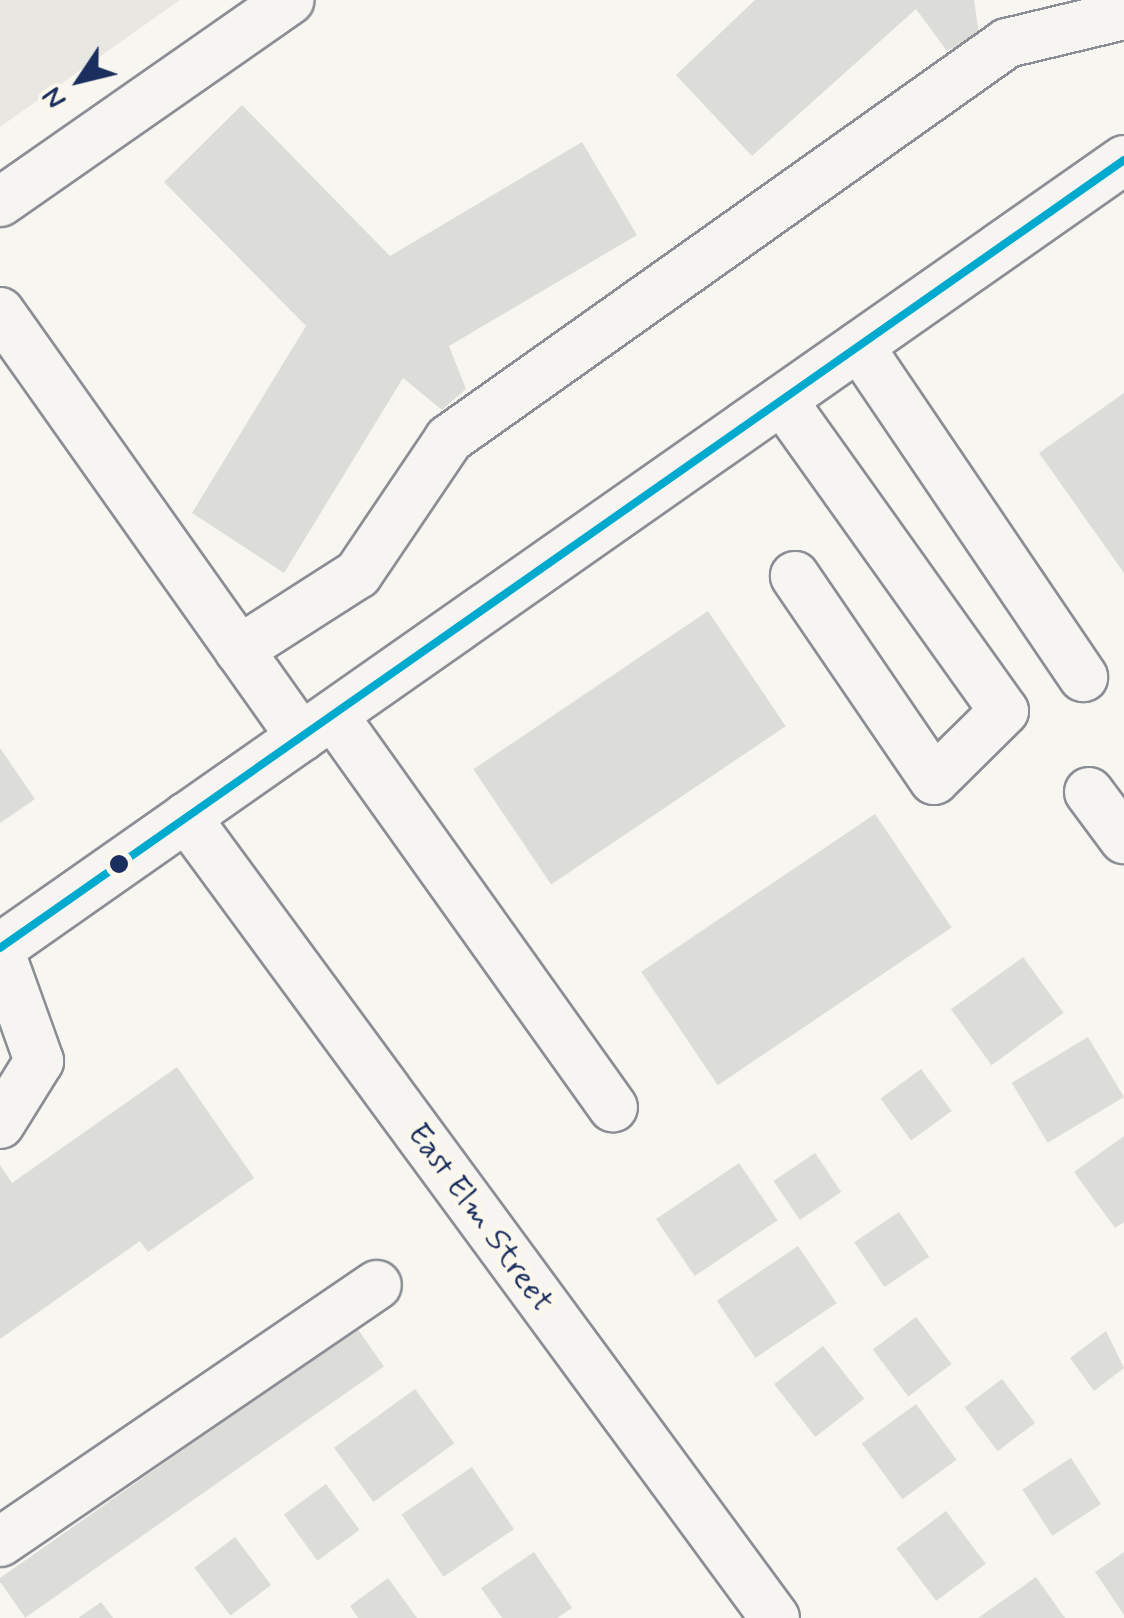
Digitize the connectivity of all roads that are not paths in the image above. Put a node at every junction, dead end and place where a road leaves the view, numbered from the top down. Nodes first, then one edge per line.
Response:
1 (290, 0) edge
2 (1124, 15) edge
3 (1124, 160) edge
4 (0, 202) edge
5 (0, 312) edge
6 (859, 346) junction
7 (782, 400) junction
8 (795, 576) dead end
9 (239, 650) junction
10 (1083, 677) dead end
11 (317, 726) junction
12 (1090, 792) dead end
13 (186, 818) junction
14 (1124, 839) edge
15 (0, 950) edge
16 (614, 1107) dead end
17 (0, 1124) edge
18 (378, 1285) dead end
19 (0, 1542) edge
20 (774, 1618) edge

1 - 4 street
2 - 9 street
3 - 6 street
5 - 9 street
6 - 7 street
6 - 10 street
7 - 8 street
7 - 11 street
9 - 11 street
11 - 13 street
11 - 16 street
12 - 14 street
13 - 15 street
13 - 20 street, East Elm Street
15 - 17 street
18 - 19 street

